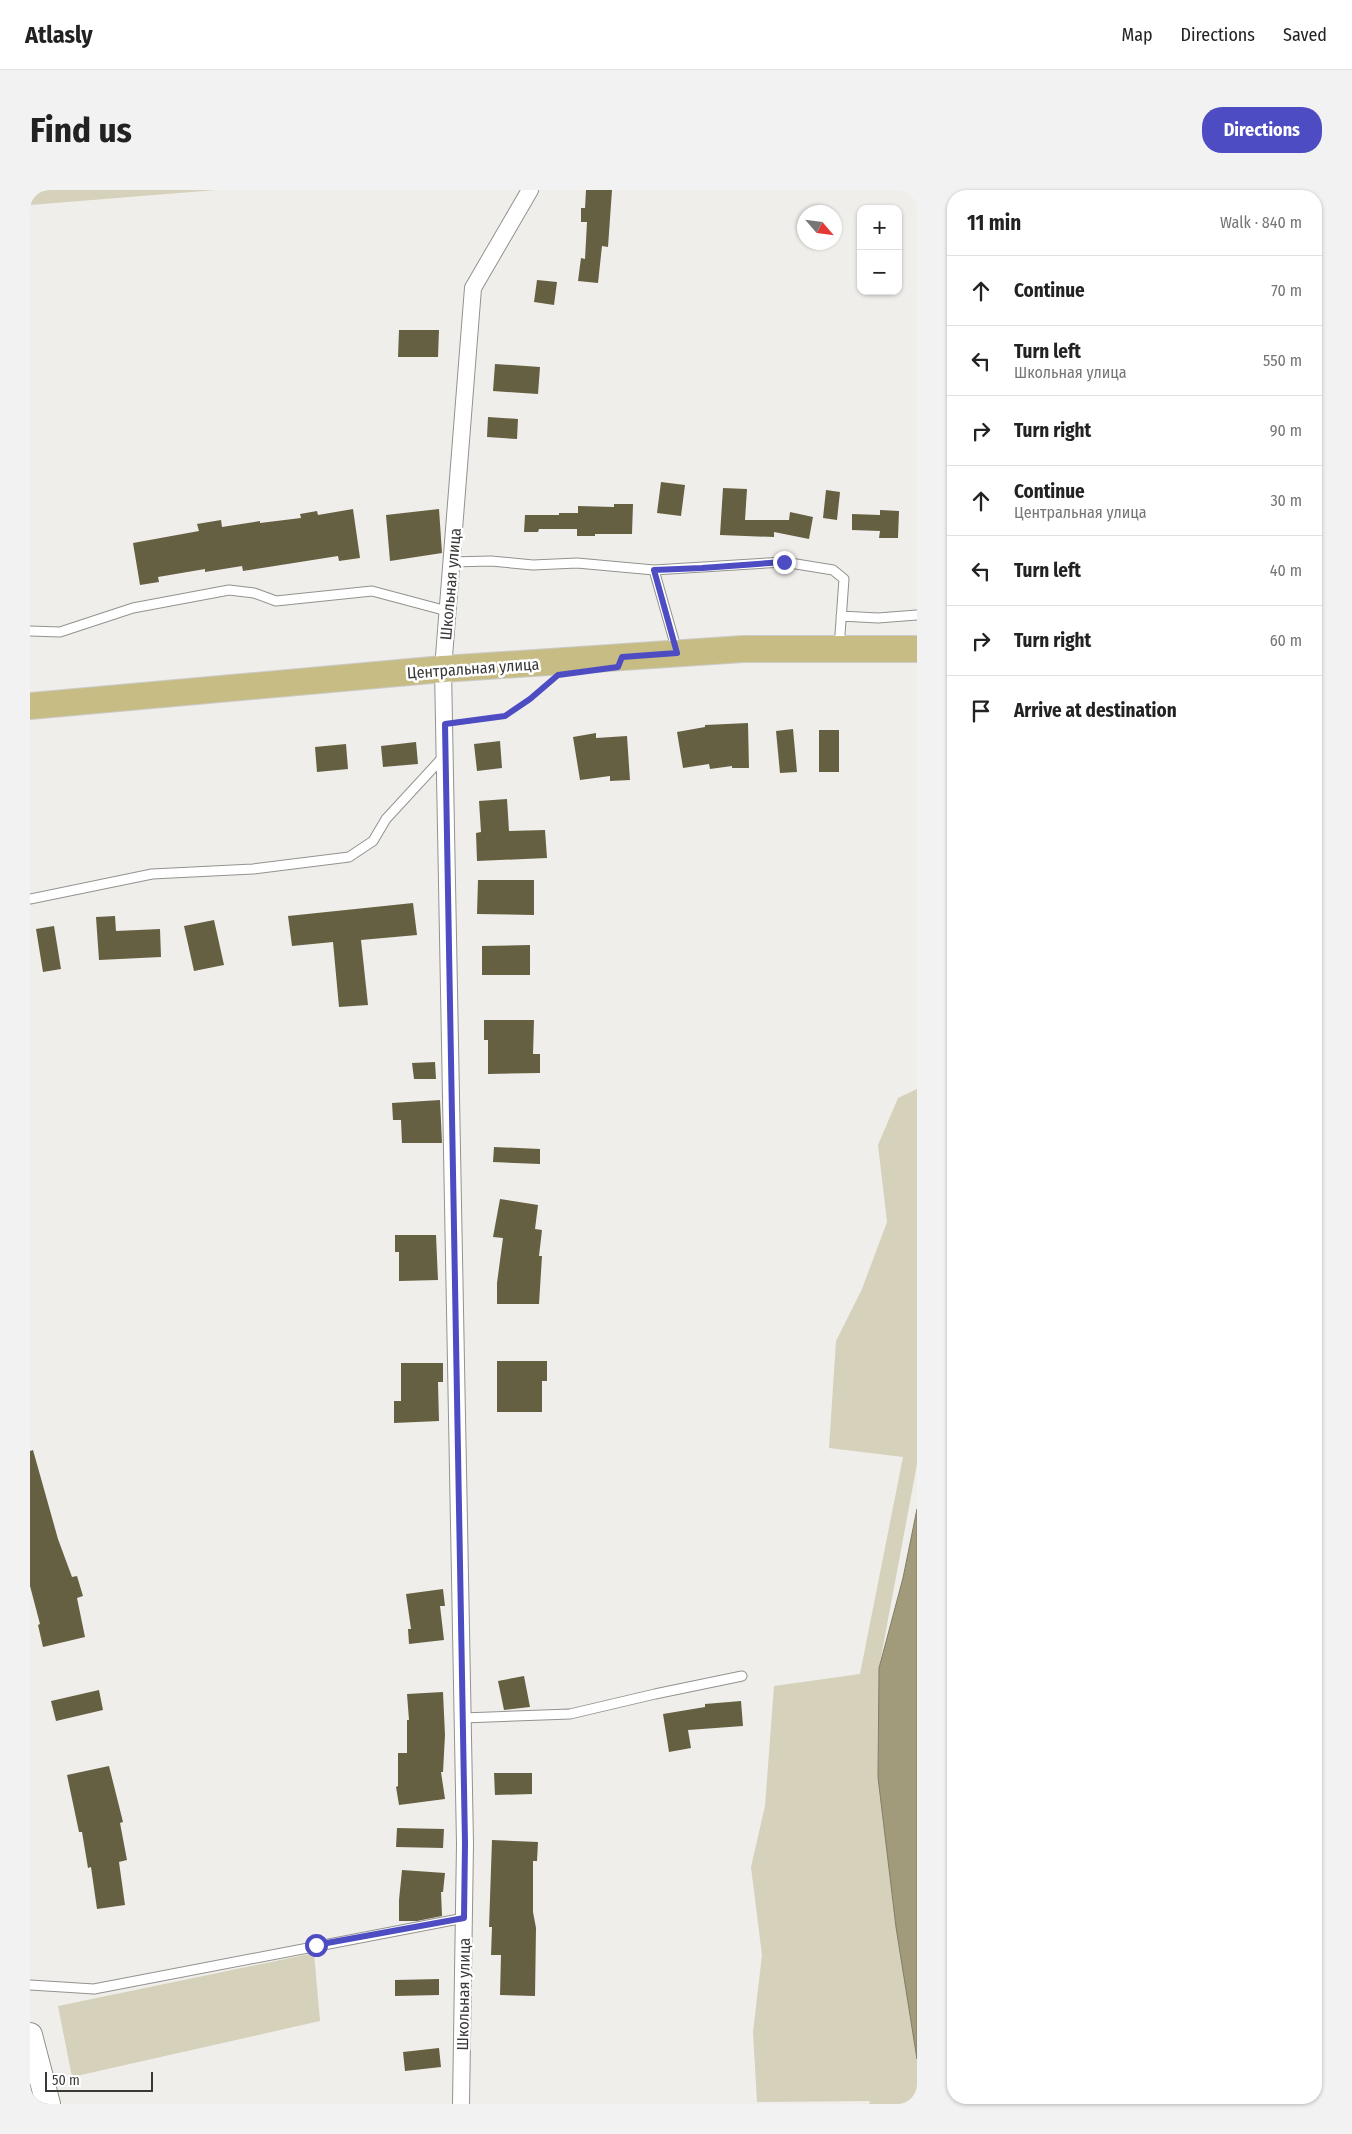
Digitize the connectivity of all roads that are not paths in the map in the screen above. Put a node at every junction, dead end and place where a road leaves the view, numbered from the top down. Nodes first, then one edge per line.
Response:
1 (530, 190) edge
2 (451, 562) junction
3 (654, 570) junction
4 (448, 611) junction
5 (917, 615) edge
6 (842, 616) junction
7 (30, 631) edge
8 (839, 648) junction
9 (917, 649) edge
10 (677, 653) junction
11 (443, 669) junction
12 (30, 706) edge
13 (446, 754) junction
14 (30, 898) edge
15 (742, 1676) dead end
16 (463, 1718) junction
17 (464, 1918) junction
18 (30, 1985) edge
19 (30, 2035) edge
20 (48, 2104) edge
21 (461, 2104) edge

1 - 2 street, Школьная улица
2 - 3 lane
2 - 4 street, Школьная улица
3 - 6 lane
3 - 10 lane
4 - 7 lane
4 - 11 street, Школьная улица
5 - 6 lane
6 - 8 lane
8 - 9 main road, Центральная улица
8 - 10 main road, Центральная улица
10 - 11 main road, Центральная улица
11 - 12 main road, Центральная улица
11 - 13 street, Школьная улица
13 - 14 lane
13 - 16 street, Школьная улица
15 - 16 lane
16 - 17 street, Школьная улица
17 - 18 lane
17 - 21 street, Школьная улица
19 - 20 street

